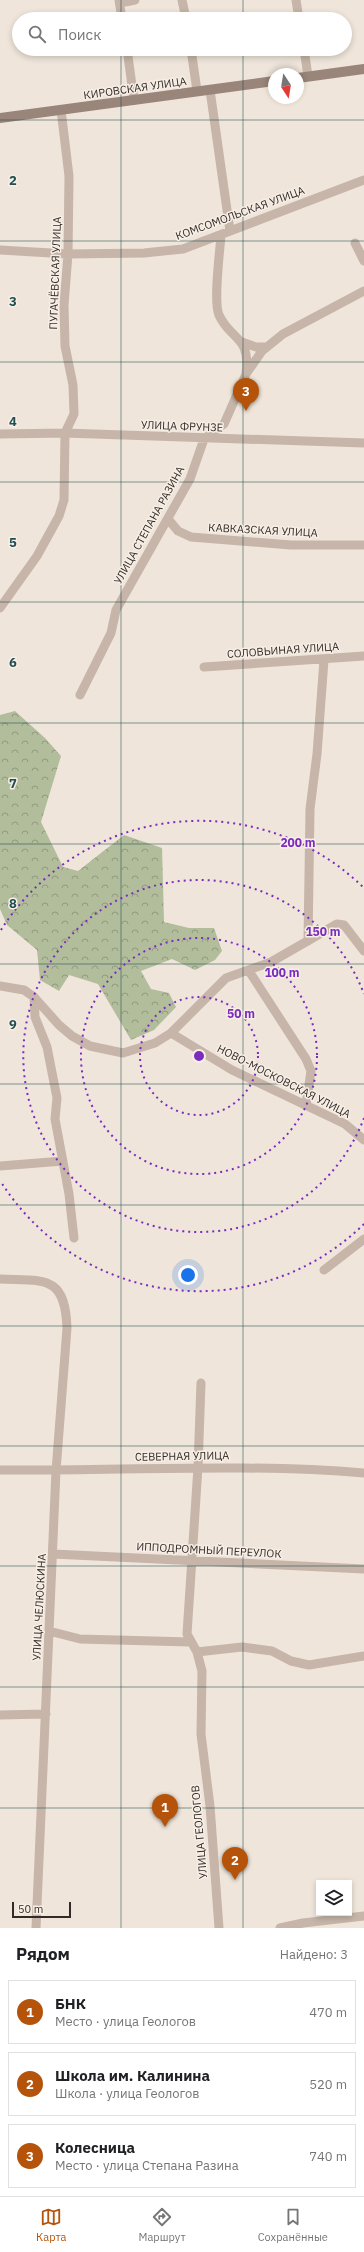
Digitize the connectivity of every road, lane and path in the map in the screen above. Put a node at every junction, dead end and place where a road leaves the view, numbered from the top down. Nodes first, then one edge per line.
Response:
1 (135, 0) edge
2 (182, 0) edge
3 (296, 0) edge
4 (120, 2) edge
5 (121, 12) edge
6 (185, 12) edge
7 (298, 12) edge
8 (128, 56) edge
9 (191, 56) edge
10 (304, 56) edge
11 (303, 68) edge
12 (364, 69) edge
13 (304, 77) edge
14 (268, 82) edge
15 (210, 90) junction
16 (197, 91) junction
17 (134, 100) junction
18 (61, 110) junction
19 (0, 118) edge
20 (364, 180) edge
21 (230, 231) junction
22 (221, 235) junction
23 (355, 243) dead end
24 (0, 250) edge
25 (68, 254) junction
26 (364, 261) edge
27 (364, 291) edge
28 (242, 342) junction
29 (266, 347) junction
30 (246, 374) junction
31 (0, 434) edge
32 (65, 434) junction
33 (204, 439) junction
34 (364, 443) edge
35 (168, 519) junction
36 (364, 545) edge
37 (0, 608) edge
38 (364, 656) edge
39 (324, 660) junction
40 (204, 667) dead end
41 (80, 695) dead end
42 (308, 941) junction
43 (364, 951) edge
44 (249, 971) junction
45 (0, 986) edge
46 (34, 997) junction
47 (171, 1033) junction
48 (306, 1105) junction
49 (364, 1140) edge
50 (63, 1161) junction
51 (0, 1166) edge
52 (74, 1238) dead end
53 (364, 1239) edge
54 (324, 1270) dead end
55 (0, 1279) edge
56 (201, 1383) dead end
57 (198, 1467) junction
58 (0, 1470) edge
59 (56, 1471) junction
60 (364, 1473) edge
61 (53, 1554) junction
62 (192, 1561) junction
63 (364, 1569) edge
64 (49, 1631) junction
65 (190, 1642) junction
66 (197, 1652) junction
67 (364, 1656) edge
68 (46, 1714) junction
69 (0, 1715) edge
70 (364, 1916) edge
71 (36, 1928) edge
72 (219, 1928) edge
73 (280, 1928) edge

1 - 4 street
2 - 6 street
3 - 7 street
4 - 5 street
8 - 17 street
9 - 16 street
10 - 11 street
12 - 13 main road
14 - 15 main road, КИРОВСКАЯ УЛИЦА
15 - 16 main road, КИРОВСКАЯ УЛИЦА
15 - 21 street
16 - 17 main road, КИРОВСКАЯ УЛИЦА
17 - 18 main road, КИРОВСКАЯ УЛИЦА
18 - 19 main road, КИРОВСКАЯ УЛИЦА
18 - 25 street, ПУГАЧЁВСКАЯ УЛИЦА
20 - 21 street, КОМСОМОЛЬСКАЯ УЛИЦА
21 - 22 street, КОМСОМОЛЬСКАЯ УЛИЦА
22 - 25 street, КОМСОМОЛЬСКАЯ УЛИЦА
22 - 28 street
23 - 26 street
24 - 25 street, КОМСОМОЛЬСКАЯ УЛИЦА
25 - 32 street, ПУГАЧЁВСКАЯ УЛИЦА
27 - 29 street
28 - 29 street
28 - 30 street
29 - 30 street
30 - 33 street
31 - 32 street, УЛИЦА ФРУНЗЕ
32 - 33 street, УЛИЦА ФРУНЗЕ
32 - 37 street, ПУГАЧЁВСКАЯ УЛИЦА
33 - 34 street, УЛИЦА ФРУНЗЕ
33 - 35 street, УЛИЦА СТЕПАНА РАЗИНА
35 - 36 street, КАВКАЗСКАЯ УЛИЦА
35 - 41 street, УЛИЦА СТЕПАНА РАЗИНА
38 - 39 street, СОЛОВЬИНАЯ УЛИЦА
39 - 40 street, СОЛОВЬИНАЯ УЛИЦА
39 - 42 street
42 - 43 street
42 - 44 street
44 - 47 street
44 - 48 street
45 - 46 street
46 - 47 street
46 - 50 street
47 - 48 street, НОВО-МОСКОВСКАЯ УЛИЦА
48 - 49 street, НОВО-МОСКОВСКАЯ УЛИЦА
50 - 51 street
50 - 52 street
53 - 54 street
55 - 59 street, УЛИЦА ЧЕЛЮСКИНА
56 - 57 street
57 - 59 street, СЕВЕРНАЯ УЛИЦА
57 - 60 street, СЕВЕРНАЯ УЛИЦА
57 - 62 street
58 - 59 street, СЕВЕРНАЯ УЛИЦА
59 - 61 street, УЛИЦА ЧЕЛЮСКИНА
61 - 62 street, ИППОДРОМНЫЙ ПЕРЕУЛОК
61 - 64 street, УЛИЦА ЧЕЛЮСКИНА
62 - 63 street, ИППОДРОМНЫЙ ПЕРЕУЛОК
62 - 65 street
64 - 65 street
64 - 68 street, УЛИЦА ЧЕЛЮСКИНА
65 - 66 street
66 - 67 street
66 - 72 street, УЛИЦА ГЕОЛОГОВ
68 - 69 street
68 - 71 street, УЛИЦА ЧЕЛЮСКИНА
70 - 73 street

